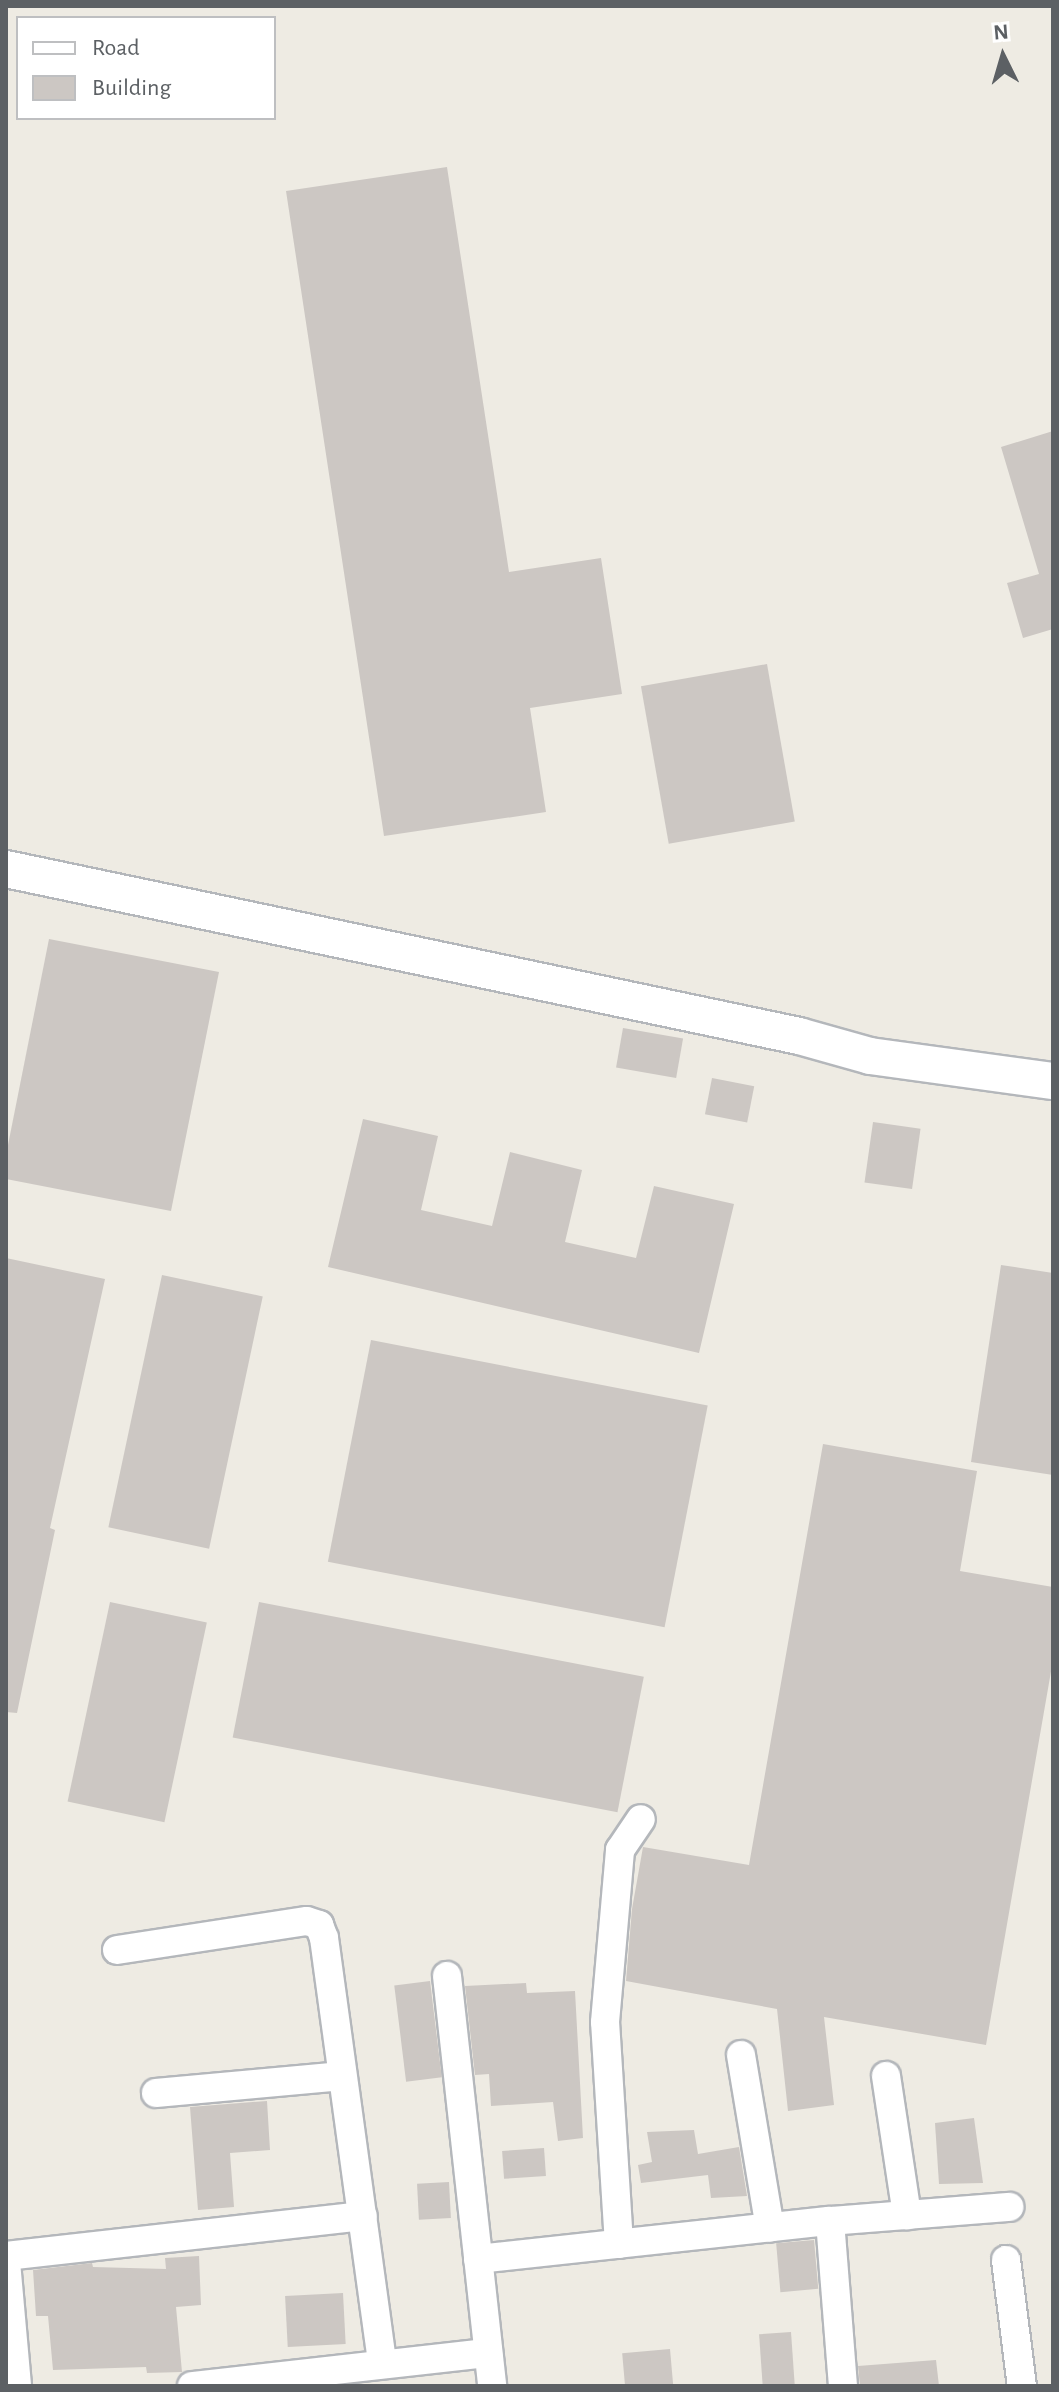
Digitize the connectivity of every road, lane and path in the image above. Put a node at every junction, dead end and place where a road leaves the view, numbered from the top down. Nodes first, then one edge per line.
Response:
1 (6, 869) edge
2 (1053, 1081) edge
3 (641, 1819) dead end
4 (117, 1950) dead end
5 (447, 1976) dead end
6 (741, 2055) dead end
7 (342, 2076) junction
8 (886, 2076) dead end
9 (156, 2093) dead end
10 (1009, 2207) dead end
11 (907, 2215) junction
12 (363, 2216) junction
13 (830, 2221) junction
14 (770, 2228) junction
15 (619, 2244) junction
16 (6, 2259) edge
17 (478, 2259) junction
18 (1006, 2260) dead end
19 (488, 2353) junction
20 (382, 2364) junction
21 (17, 2386) edge
22 (192, 2386) edge
23 (492, 2386) edge
24 (843, 2386) edge
25 (1022, 2386) edge

1 - 2 street
3 - 15 street
4 - 7 street
5 - 17 street
6 - 14 street
7 - 9 street
7 - 12 street
8 - 11 street
10 - 11 street
11 - 13 street
12 - 16 street
12 - 20 street
13 - 14 street
13 - 24 street
14 - 15 street
15 - 17 street
16 - 21 street
17 - 19 street
18 - 25 street
19 - 20 street
19 - 23 street
20 - 22 street

